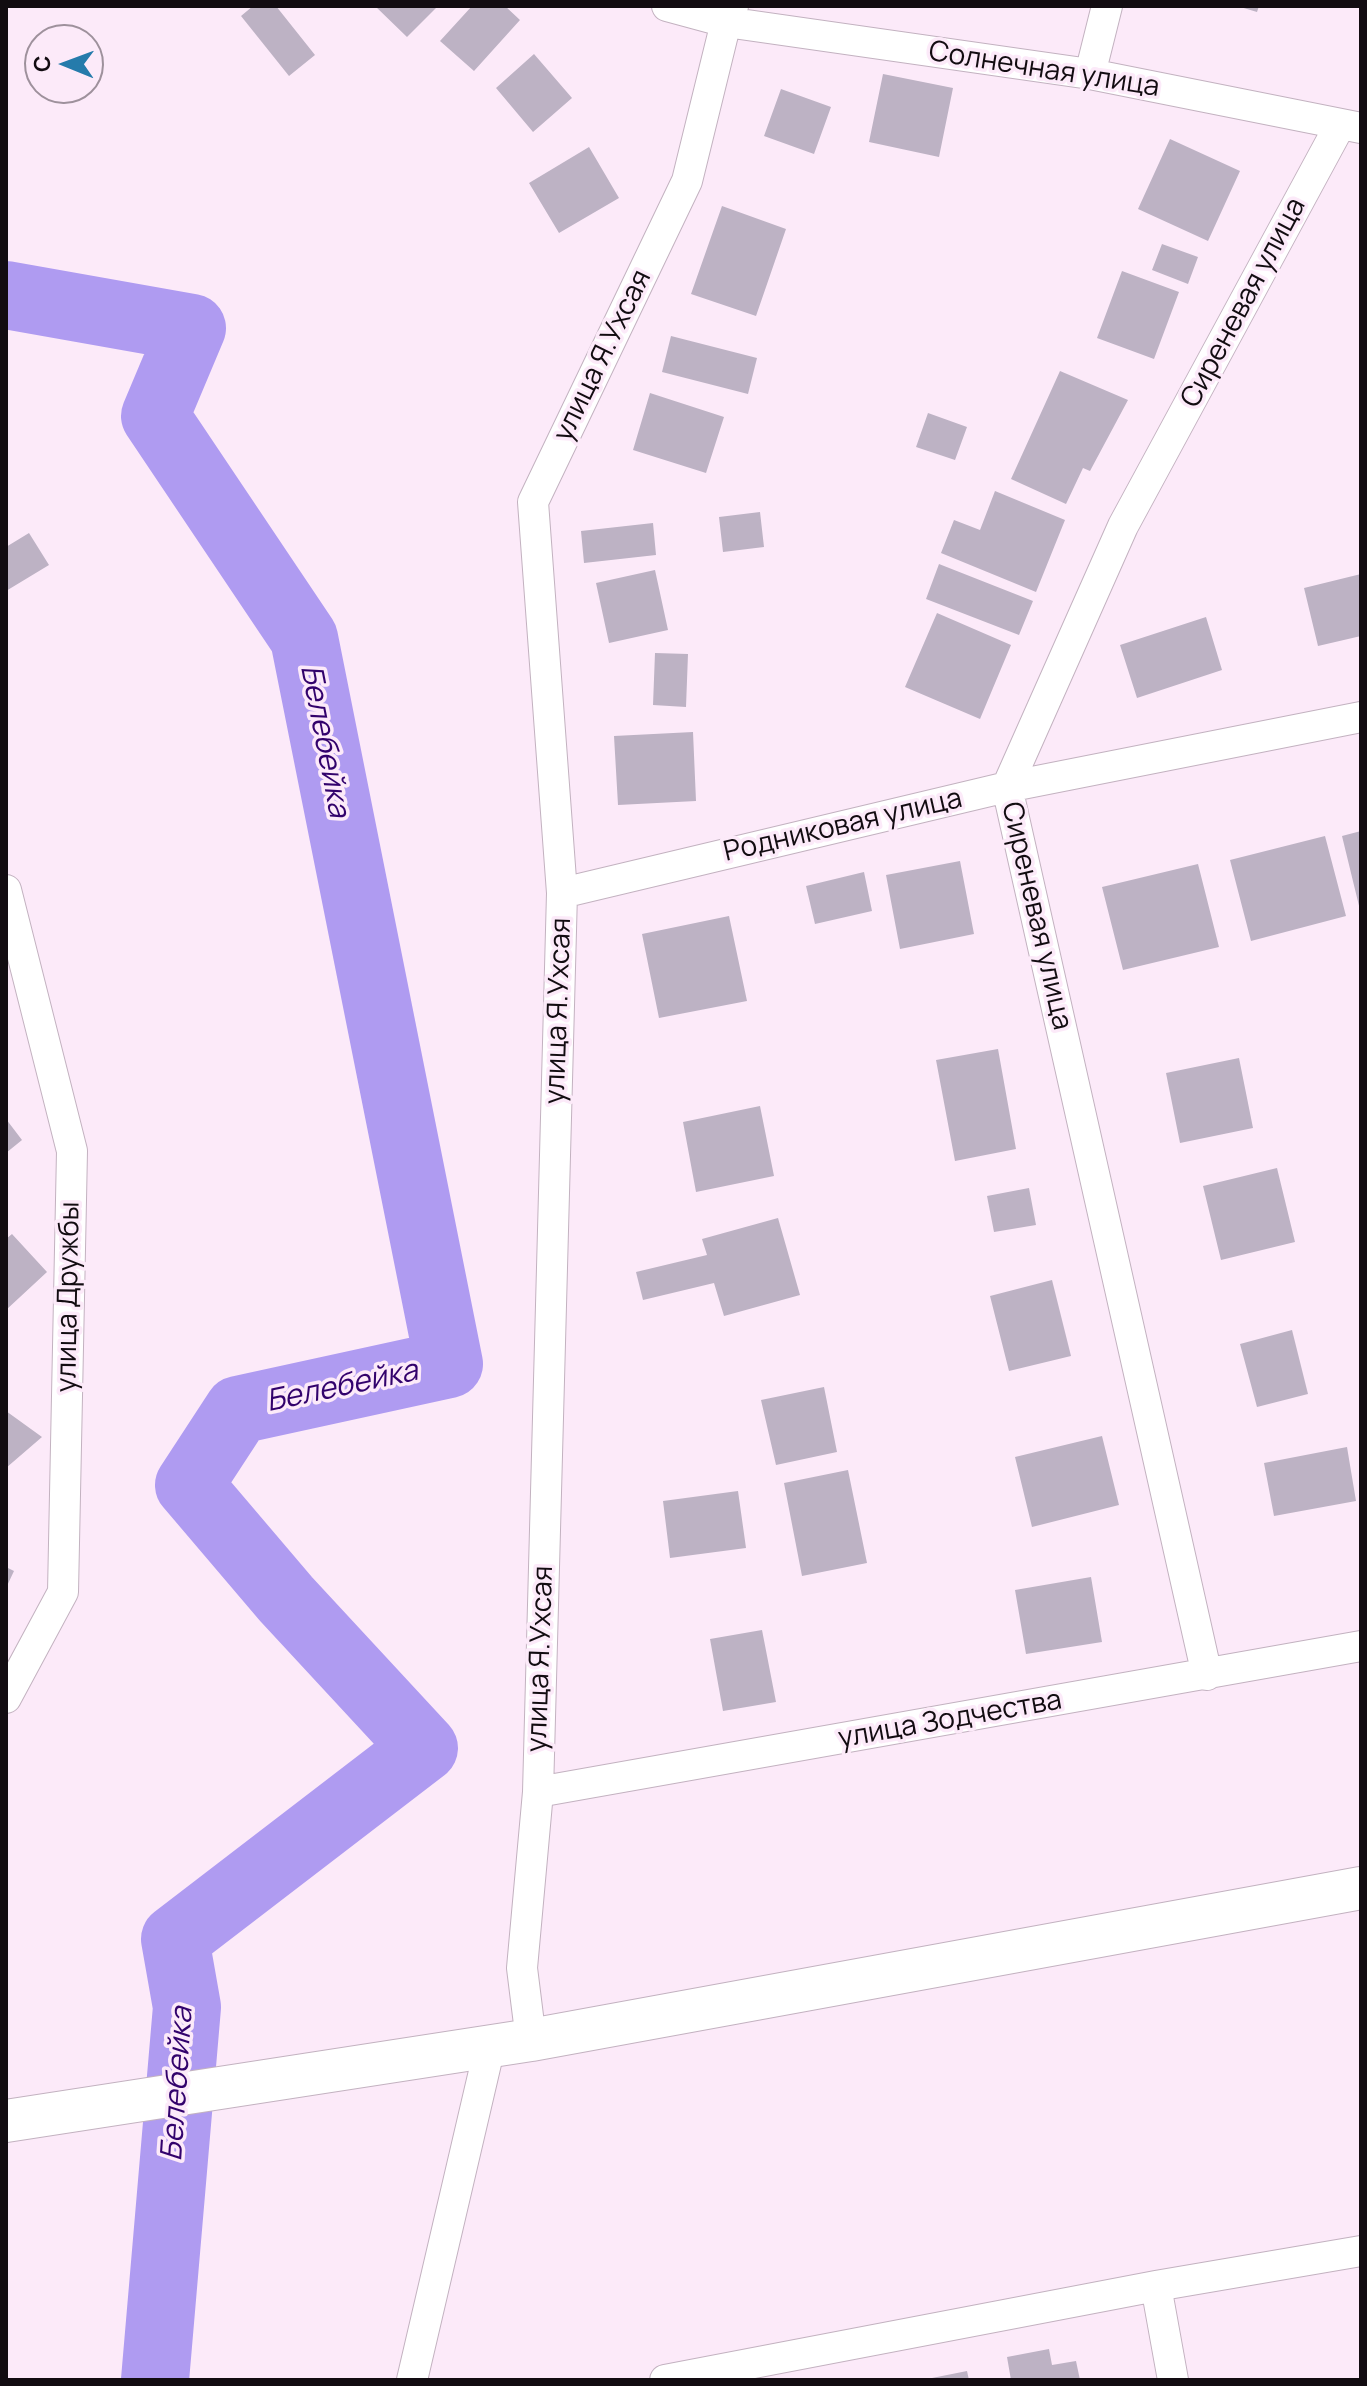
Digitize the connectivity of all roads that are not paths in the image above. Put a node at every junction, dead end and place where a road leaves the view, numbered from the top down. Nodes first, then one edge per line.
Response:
1 (667, 6) edge
2 (1107, 6) edge
3 (730, 14) edge
4 (1090, 74) junction
5 (1351, 126) edge
6 (1361, 717) edge
7 (1007, 787) junction
8 (6, 890) edge
9 (562, 893) junction
10 (1361, 1646) edge
11 (1207, 1675) junction
12 (6, 1698) edge
13 (538, 1792) junction
14 (1361, 1888) edge
15 (531, 2040) junction
16 (490, 2046) junction
17 (6, 2121) edge
18 (1361, 2251) edge
19 (1156, 2286) junction
20 (412, 2380) edge
21 (665, 2380) edge
22 (1173, 2380) edge

1 - 3 street, Солнечная улица
2 - 4 street
3 - 4 street, Солнечная улица
3 - 9 street, улица Я.Ухсая
4 - 5 street, Солнечная улица
5 - 7 street, Сиреневая улица
6 - 7 street, Родниковая улица
7 - 9 street, Родниковая улица
7 - 11 street, Сиреневая улица
8 - 12 street, улица Дружбы
9 - 13 street, улица Я.Ухсая
10 - 11 street, улица Зодчества
11 - 13 street, улица Зодчества
13 - 15 street, улица Я.Ухсая
14 - 15 main road
15 - 16 main road
16 - 17 main road
16 - 20 street
18 - 19 street
19 - 21 street
19 - 22 street

